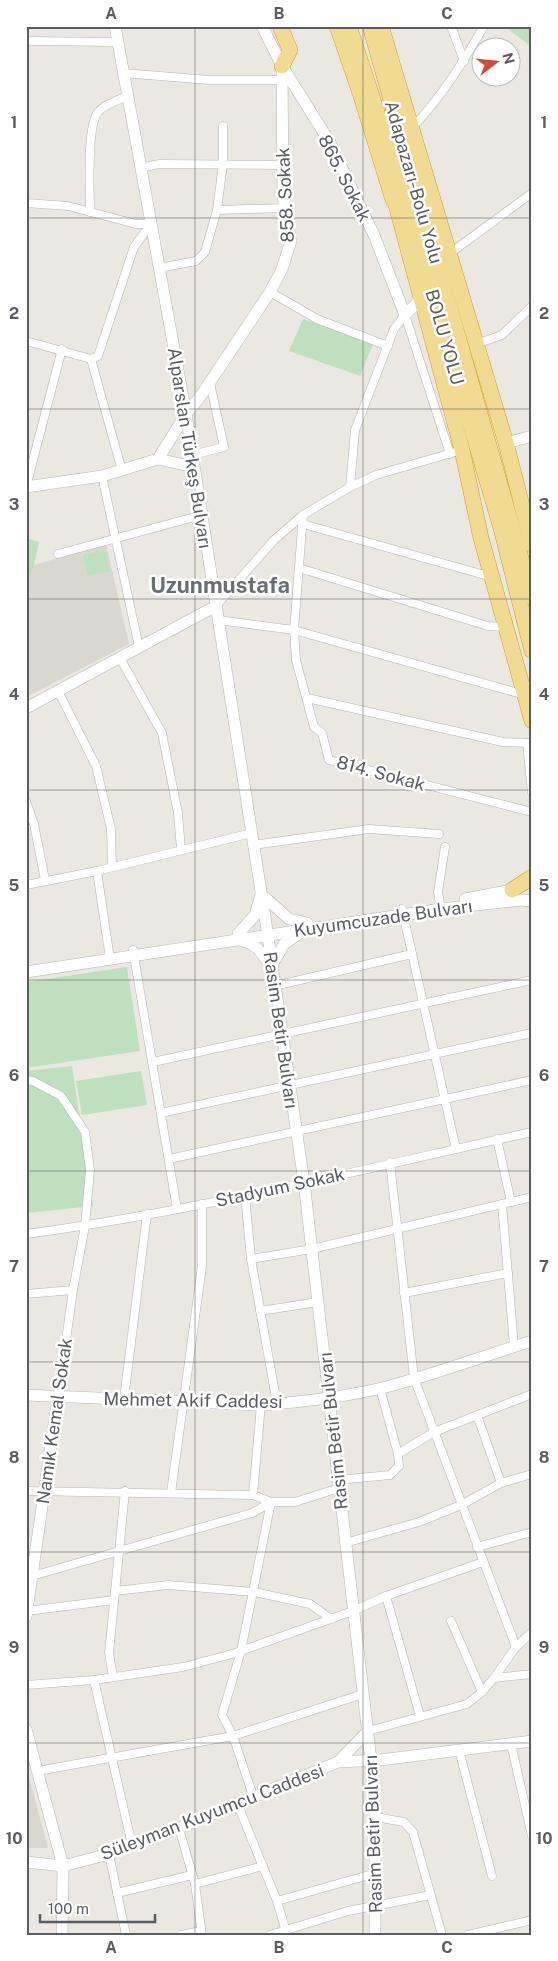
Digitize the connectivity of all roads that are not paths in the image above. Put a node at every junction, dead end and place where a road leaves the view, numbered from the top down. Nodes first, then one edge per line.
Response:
1 (115, 26) edge
2 (262, 26) edge
3 (280, 26) edge
4 (337, 26) edge
5 (349, 26) edge
6 (370, 26) edge
7 (381, 26) edge
8 (451, 26) edge
9 (484, 26) edge
10 (26, 40) edge
11 (118, 42) junction
12 (464, 61) junction
13 (123, 73) junction
14 (282, 73) junction
15 (127, 96) junction
16 (376, 105) junction
17 (392, 106) junction
18 (223, 126) dead end
19 (412, 128) junction
20 (222, 164) junction
21 (283, 165) junction
22 (140, 168) junction
23 (532, 193) edge
24 (433, 200) junction
25 (26, 203) edge
26 (285, 208) junction
27 (220, 211) junction
28 (90, 212) junction
29 (151, 224) junction
30 (407, 247) junction
31 (449, 254) junction
32 (159, 268) junction
33 (270, 292) junction
34 (422, 298) junction
35 (532, 306) edge
36 (405, 315) junction
37 (26, 341) edge
38 (476, 344) junction
39 (388, 346) junction
40 (62, 350) junction
41 (91, 358) junction
42 (210, 383) junction
43 (186, 414) junction
44 (532, 436) edge
45 (506, 443) junction
46 (456, 452) junction
47 (192, 455) junction
48 (158, 459) junction
49 (194, 467) junction
50 (122, 471) junction
51 (102, 476) junction
52 (26, 487) edge
53 (350, 487) junction
54 (202, 515) junction
55 (303, 515) junction
56 (303, 524) junction
57 (114, 538) junction
58 (532, 545) edge
59 (58, 554) dead end
60 (299, 568) junction
61 (492, 577) junction
62 (532, 597) edge
63 (216, 606) junction
64 (218, 620) junction
65 (506, 626) junction
66 (294, 630) junction
67 (139, 648) junction
68 (532, 651) edge
69 (120, 658) junction
70 (58, 691) junction
71 (524, 695) junction
72 (307, 698) junction
73 (26, 708) edge
74 (532, 721) edge
75 (529, 743) edge
76 (532, 793) edge
77 (26, 801) edge
78 (532, 812) edge
79 (439, 834) dead end
80 (253, 839) junction
81 (446, 847) dead end
82 (181, 850) junction
83 (112, 867) junction
84 (98, 871) junction
85 (532, 877) edge
86 (45, 880) junction
87 (26, 884) edge
88 (532, 888) edge
89 (512, 890) junction
90 (261, 894) junction
91 (532, 901) edge
92 (440, 906) junction
93 (403, 912) junction
94 (306, 927) junction
95 (267, 932) junction
96 (238, 937) junction
97 (134, 953) junction
98 (412, 954) junction
99 (110, 957) junction
100 (26, 966) edge
101 (271, 967) junction
102 (26, 972) edge
103 (532, 980) edge
104 (274, 986) junction
105 (424, 1004) junction
106 (532, 1033) edge
107 (281, 1034) junction
108 (435, 1054) junction
109 (153, 1062) junction
110 (26, 1080) edge
111 (532, 1080) edge
112 (289, 1086) junction
113 (445, 1099) junction
114 (161, 1113) junction
115 (296, 1132) junction
116 (532, 1132) edge
117 (497, 1140) junction
118 (456, 1149) junction
119 (169, 1159) junction
120 (390, 1162) junction
121 (304, 1182) junction
122 (245, 1195) junction
123 (532, 1197) edge
124 (506, 1203) junction
125 (202, 1204) junction
126 (177, 1208) junction
127 (147, 1214) junction
128 (85, 1226) junction
129 (397, 1228) junction
130 (26, 1234) edge
131 (312, 1249) junction
132 (251, 1259) junction
133 (508, 1273) junction
134 (73, 1290) junction
135 (404, 1293) junction
136 (26, 1294) edge
137 (318, 1302) junction
138 (260, 1311) junction
139 (532, 1341) edge
140 (514, 1346) junction
141 (414, 1378) junction
142 (380, 1388) junction
143 (532, 1394) edge
144 (26, 1395) edge
145 (58, 1397) junction
146 (328, 1398) junction
147 (124, 1399) junction
148 (184, 1402) junction
149 (277, 1404) junction
150 (261, 1405) junction
151 (477, 1415) junction
152 (434, 1432) junction
153 (398, 1454) junction
154 (532, 1474) edge
155 (339, 1484) junction
156 (501, 1484) junction
157 (45, 1490) junction
158 (26, 1491) edge
159 (125, 1492) junction
160 (171, 1493) junction
161 (252, 1495) junction
162 (271, 1502) junction
163 (461, 1505) junction
164 (532, 1532) edge
165 (345, 1543) junction
166 (477, 1547) junction
167 (119, 1553) junction
168 (483, 1562) junction
169 (30, 1580) edge
170 (115, 1591) junction
171 (254, 1592) junction
172 (386, 1596) junction
173 (114, 1600) junction
174 (354, 1611) junction
175 (27, 1614) edge
176 (331, 1619) junction
177 (451, 1621) dead end
178 (532, 1632) edge
179 (516, 1647) junction
180 (241, 1651) junction
181 (532, 1674) edge
182 (113, 1676) junction
183 (494, 1678) junction
184 (94, 1680) junction
185 (26, 1685) edge
186 (482, 1692) junction
187 (363, 1694) junction
188 (420, 1716) junction
189 (26, 1729) edge
190 (368, 1731) junction
191 (232, 1736) junction
192 (532, 1741) edge
193 (511, 1744) junction
194 (460, 1750) junction
195 (30, 1753) edge
196 (112, 1757) junction
197 (372, 1761) junction
198 (338, 1762) junction
199 (37, 1771) junction
200 (253, 1796) junction
201 (237, 1803) junction
202 (376, 1817) junction
203 (179, 1828) junction
204 (532, 1836) edge
205 (132, 1845) junction
206 (109, 1854) junction
207 (26, 1862) edge
208 (63, 1866) junction
209 (263, 1866) junction
210 (376, 1873) junction
211 (192, 1875) junction
212 (492, 1876) dead end
213 (195, 1884) junction
214 (117, 1893) junction
215 (431, 1895) junction
216 (277, 1901) junction
217 (376, 1904) junction
218 (532, 1920) edge
219 (286, 1932) edge
220 (202, 1933) edge
221 (62, 1935) edge
222 (126, 1935) edge
223 (181, 1935) edge
224 (270, 1935) edge
225 (375, 1935) edge
226 (442, 1935) edge
227 (468, 1935) edge

1 - 11 main road, Alparslan Türkeş Bulvarı
2 - 14 main road, 865. Sokak
3 - 14 highway
4 - 30 highway
5 - 16 highway, BOLU YOLU
6 - 17 highway, Adapazarı-Bolu Yolu
7 - 19 highway
8 - 12 street
9 - 12 street
10 - 11 street
11 - 13 main road, Alparslan Türkeş Bulvarı
12 - 19 street
13 - 14 street
13 - 15 main road, Alparslan Türkeş Bulvarı
14 - 21 main road, 858. Sokak
14 - 36 main road, 865. Sokak
15 - 22 main road, Alparslan Türkeş Bulvarı
15 - 28 street
16 - 30 highway
16 - 68 highway, BOLU YOLU
17 - 24 highway
17 - 62 highway, Adapazarı-Bolu Yolu
18 - 20 street
19 - 24 highway
20 - 21 street
20 - 22 street
20 - 27 street
21 - 26 main road, 858. Sokak
22 - 29 main road, Alparslan Türkeş Bulvarı
23 - 31 street
24 - 31 highway
25 - 28 street
26 - 27 street
26 - 33 main road, 858. Sokak
27 - 32 street
28 - 29 street
29 - 32 main road, Alparslan Türkeş Bulvarı
29 - 41 street
30 - 34 highway
31 - 38 highway
32 - 43 main road, Alparslan Türkeş Bulvarı
33 - 39 street
33 - 42 main road, 858. Sokak
34 - 36 main road
34 - 46 highway
35 - 38 street
36 - 39 street
36 - 46 street
37 - 40 street
38 - 45 highway
39 - 53 street
40 - 41 street
40 - 52 street
41 - 50 street
42 - 43 main road, 858. Sokak
42 - 47 street
43 - 47 main road, Alparslan Türkeş Bulvarı
43 - 48 main road, 858. Sokak
44 - 45 main road
45 - 58 highway
46 - 53 street
46 - 61 highway
47 - 49 main road, Alparslan Türkeş Bulvarı
48 - 49 main road
48 - 50 main road
49 - 54 main road, Alparslan Türkeş Bulvarı
50 - 51 main road
51 - 52 main road
51 - 57 street
53 - 55 street
54 - 57 street
54 - 63 main road, Alparslan Türkeş Bulvarı
55 - 56 street, 814. Sokak
55 - 63 street
56 - 60 street, 814. Sokak
56 - 61 street
57 - 59 street
57 - 67 street
60 - 65 street
60 - 66 street, 814. Sokak
61 - 65 highway
63 - 64 main road, Alparslan Türkeş Bulvarı
63 - 67 main road
64 - 66 street
64 - 80 main road, Alparslan Türkeş Bulvarı
65 - 71 highway
66 - 71 street
66 - 72 street, 814. Sokak
67 - 69 main road
69 - 70 main road
69 - 82 street
70 - 73 main road
70 - 83 street
71 - 74 highway
72 - 75 street
72 - 78 street, 814. Sokak
75 - 76 street
77 - 86 street
79 - 80 street
80 - 82 street
80 - 90 main road, Alparslan Türkeş Bulvarı
81 - 92 street
82 - 83 street
83 - 84 street
84 - 86 street
84 - 99 street
85 - 89 highway
86 - 87 street
88 - 89 highway
89 - 92 main road, Kuyumcuzade Bulvarı
90 - 94 main road
90 - 95 main road, Alparslan Türkeş Bulvarı
90 - 96 main road
91 - 92 main road, Kuyumcuzade Bulvarı
92 - 93 main road, Kuyumcuzade Bulvarı
93 - 94 main road, Kuyumcuzade Bulvarı
93 - 98 street
94 - 95 main road, Kuyumcuzade Bulvarı
94 - 101 main road
95 - 96 main road, Kuyumcuzade Bulvarı
95 - 101 main road, Rasim Betir Bulvarı
96 - 97 main road, Kuyumcuzade Bulvarı
96 - 101 main road
97 - 99 main road, Kuyumcuzade Bulvarı
97 - 109 street
98 - 104 street
98 - 105 street
99 - 100 main road, Kuyumcuzade Bulvarı
99 - 102 main road, Kuyumcuzade Bulvarı
101 - 104 main road, Rasim Betir Bulvarı
103 - 105 street
104 - 107 main road, Rasim Betir Bulvarı
105 - 107 street
105 - 108 street
106 - 108 street
107 - 109 street
107 - 112 main road, Rasim Betir Bulvarı
108 - 112 street
108 - 113 street
109 - 114 street
110 - 128 street, Namık Kemal Sokak
111 - 113 street
112 - 114 street
112 - 115 main road, Rasim Betir Bulvarı
113 - 115 street
113 - 118 street
114 - 119 street
115 - 119 street
115 - 121 main road, Rasim Betir Bulvarı
116 - 117 street, Stadyum Sokak
117 - 118 street, Stadyum Sokak
117 - 124 street
118 - 120 street, Stadyum Sokak
119 - 126 street
120 - 121 street, Stadyum Sokak
120 - 129 street
121 - 122 street, Stadyum Sokak
121 - 131 main road, Rasim Betir Bulvarı
122 - 125 street, Stadyum Sokak
122 - 132 street
123 - 124 street
124 - 129 street
124 - 133 street
125 - 126 street, Stadyum Sokak
125 - 148 street
126 - 127 street, Stadyum Sokak
127 - 128 street, Stadyum Sokak
127 - 147 street
128 - 130 street, Stadyum Sokak
128 - 134 street, Namık Kemal Sokak
129 - 131 street
129 - 135 street
131 - 132 street
131 - 137 main road, Rasim Betir Bulvarı
132 - 138 street
133 - 135 street
133 - 140 street
134 - 136 street
134 - 145 street, Namık Kemal Sokak
135 - 141 street
137 - 138 street
137 - 146 main road, Rasim Betir Bulvarı
138 - 149 street
139 - 140 main road, Mehmet Akif Caddesi
140 - 141 main road, Mehmet Akif Caddesi
141 - 142 main road, Mehmet Akif Caddesi
141 - 152 street
142 - 146 main road, Mehmet Akif Caddesi
142 - 153 street
143 - 151 street
144 - 145 main road, Mehmet Akif Caddesi
145 - 147 main road, Mehmet Akif Caddesi
145 - 157 main road, Namık Kemal Sokak
146 - 149 main road, Mehmet Akif Caddesi
146 - 155 main road, Rasim Betir Bulvarı
147 - 148 main road, Mehmet Akif Caddesi
148 - 150 main road, Mehmet Akif Caddesi
148 - 160 street
149 - 150 main road, Mehmet Akif Caddesi
150 - 161 street
151 - 152 street
151 - 156 street
152 - 153 street
152 - 163 street
153 - 155 street
154 - 156 street
155 - 162 street
155 - 165 main road, Rasim Betir Bulvarı
156 - 163 street
157 - 158 street
157 - 159 street
157 - 169 main road, Namık Kemal Sokak
159 - 160 street
159 - 167 street
160 - 161 street
161 - 162 street
162 - 167 street
162 - 171 street
163 - 165 street
163 - 166 street
164 - 166 street
165 - 174 main road, Rasim Betir Bulvarı
166 - 168 street
167 - 169 street
167 - 170 street
168 - 172 street
168 - 179 street
169 - 175 main road, Namık Kemal Sokak
170 - 171 street
170 - 173 street
171 - 176 street
171 - 180 street
172 - 174 street
172 - 188 street
173 - 175 street
173 - 182 street
174 - 176 street
174 - 187 main road, Rasim Betir Bulvarı
176 - 180 street
177 - 186 street
178 - 179 street
179 - 183 street
180 - 182 street
180 - 191 street
181 - 183 street
182 - 184 street
183 - 186 street
184 - 185 street
184 - 196 street
186 - 188 street
187 - 190 main road, Rasim Betir Bulvarı
187 - 191 street
188 - 190 street
189 - 195 main road
190 - 197 main road, Rasim Betir Bulvarı
190 - 198 main road
191 - 196 street
191 - 200 street
192 - 193 main road
193 - 194 main road
193 - 204 street
194 - 197 main road
194 - 212 street
195 - 199 main road
196 - 199 street
196 - 205 street
197 - 198 main road
197 - 202 main road, Rasim Betir Bulvarı
198 - 200 main road, Süleyman Kuyumcu Caddesi
199 - 208 main road
200 - 201 main road, Süleyman Kuyumcu Caddesi
201 - 203 main road, Süleyman Kuyumcu Caddesi
201 - 209 street
202 - 210 main road, Rasim Betir Bulvarı
202 - 215 street
203 - 205 main road, Süleyman Kuyumcu Caddesi
203 - 211 street
205 - 206 main road, Süleyman Kuyumcu Caddesi
206 - 208 main road, Süleyman Kuyumcu Caddesi
206 - 214 street
207 - 208 main road, Süleyman Kuyumcu Caddesi
208 - 221 main road
209 - 213 street
209 - 216 street
210 - 216 street
210 - 217 main road, Rasim Betir Bulvarı
211 - 213 street
211 - 214 street
213 - 220 street
214 - 222 street
215 - 217 street
215 - 226 street
216 - 219 street
217 - 219 street
217 - 225 main road, Rasim Betir Bulvarı
218 - 227 street
219 - 224 street
220 - 223 street

